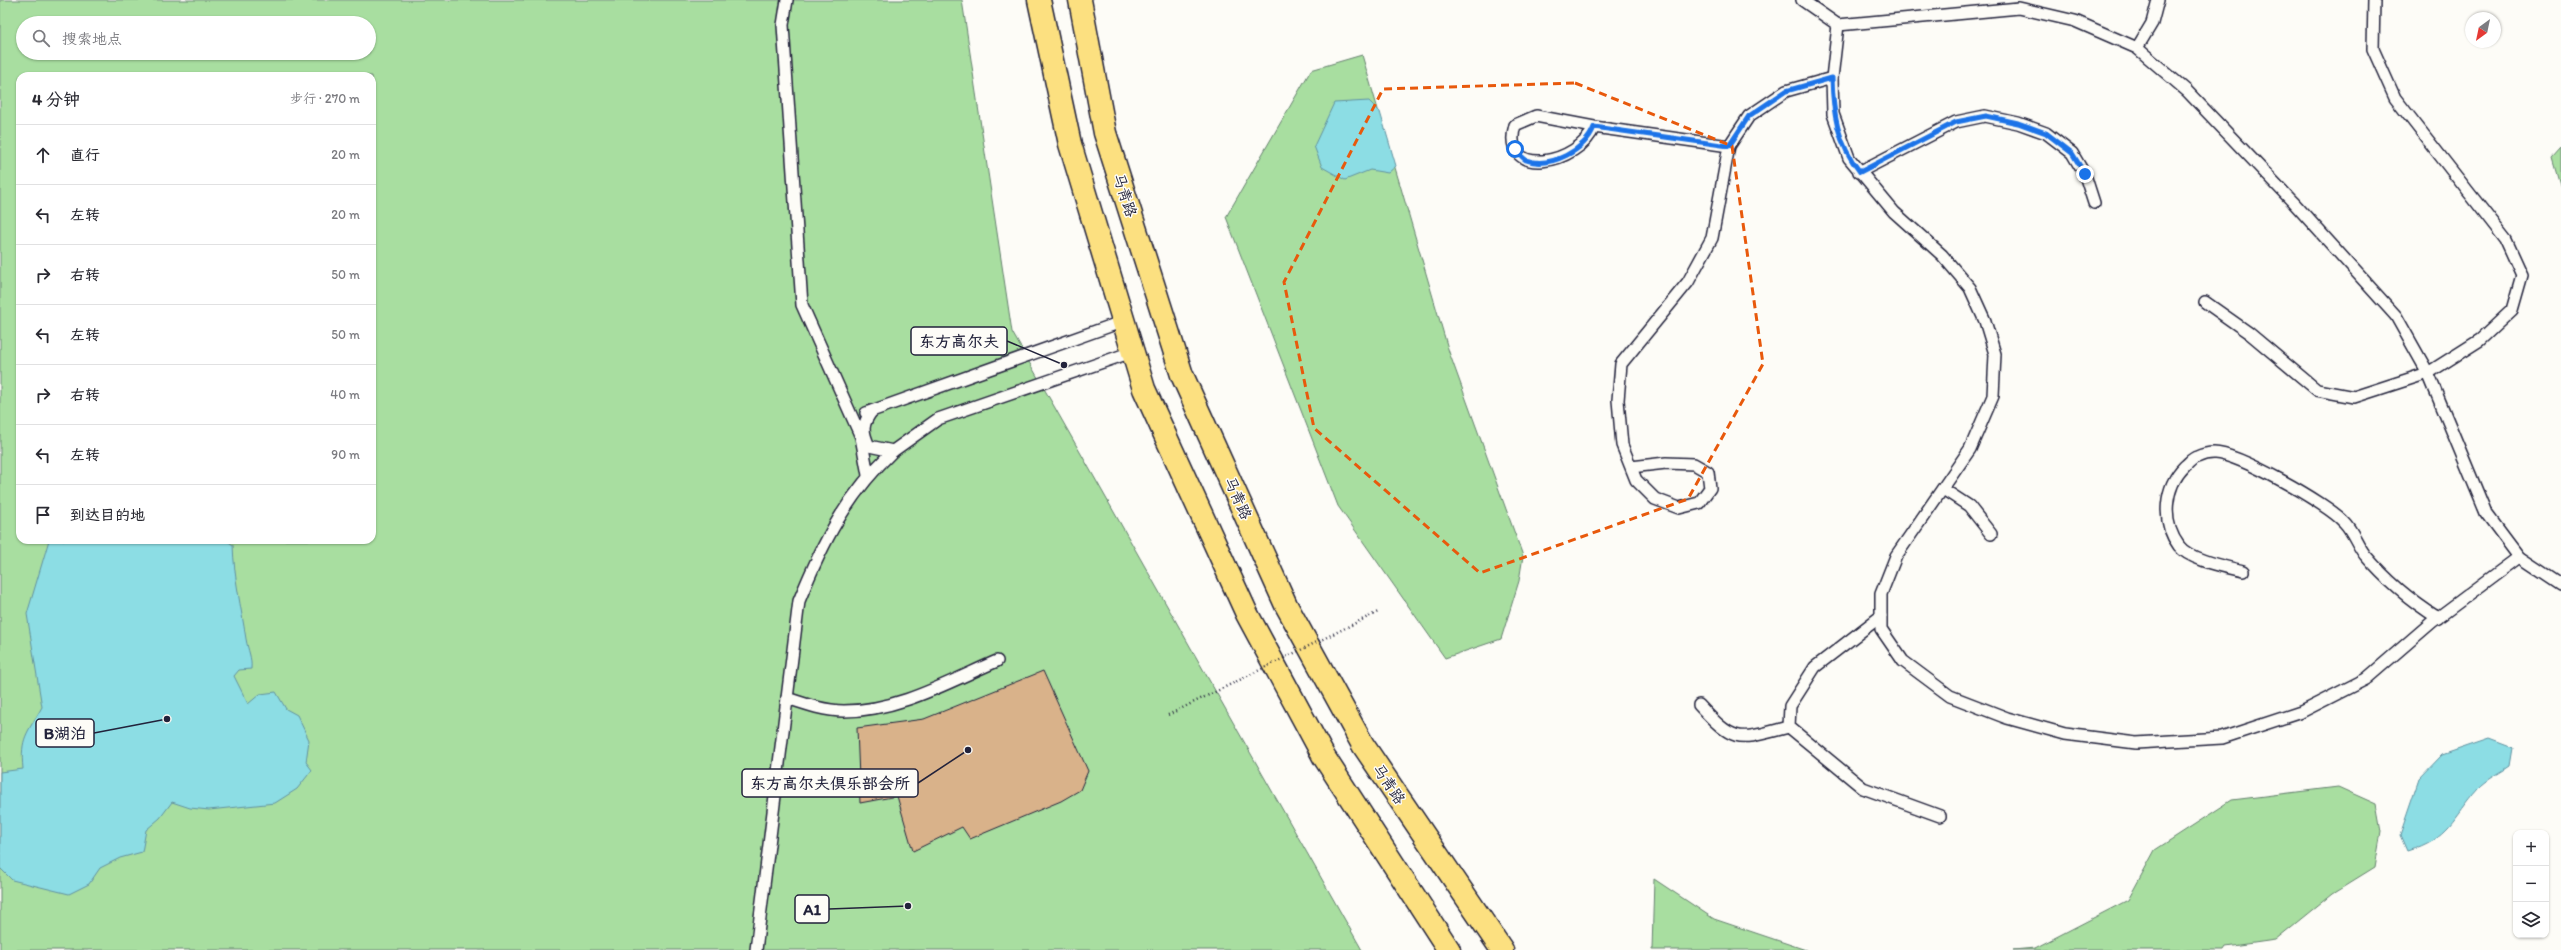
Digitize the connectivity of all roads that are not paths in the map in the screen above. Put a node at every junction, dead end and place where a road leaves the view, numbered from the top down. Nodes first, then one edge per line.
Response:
1 (787, 0) edge
2 (1039, 0) edge
3 (1080, 0) edge
4 (1802, 0) edge
5 (2158, 0) edge
6 (2374, 0) edge
7 (1838, 25) junction
8 (2137, 48) junction
9 (1832, 78) junction
10 (1594, 127) junction
11 (1729, 146) junction
12 (1860, 172) junction
13 (2094, 203) dead end
14 (2205, 302) dead end
15 (1124, 321) junction
16 (1132, 352) junction
17 (2428, 373) junction
18 (872, 411) junction
19 (853, 418) junction
20 (893, 451) junction
21 (1631, 467) junction
22 (868, 475) junction
23 (1943, 489) junction
24 (1991, 534) dead end
25 (2519, 557) junction
26 (2243, 571) dead end
27 (2561, 585) edge
28 (1881, 616) junction
29 (2438, 618) junction
30 (997, 662) dead end
31 (787, 698) junction
32 (1699, 705) dead end
33 (1788, 727) junction
34 (1940, 816) dead end
35 (756, 950) edge
36 (1449, 950) edge
37 (1502, 950) edge

1 - 19 lane
2 - 15 highway
3 - 37 highway, 马青路
4 - 7 lane
5 - 8 lane
6 - 17 lane
7 - 8 lane
7 - 9 lane
8 - 17 lane
9 - 11 lane
9 - 12 lane
10 - 10 lane
10 - 11 lane
11 - 21 lane
12 - 13 lane
12 - 23 lane
14 - 17 lane
15 - 16 highway
15 - 18 lane
16 - 20 lane
16 - 36 highway
17 - 25 lane
18 - 19 lane
18 - 20 lane
19 - 22 lane
20 - 22 lane
21 - 21 lane
22 - 31 lane
23 - 24 lane
23 - 28 lane
25 - 27 lane
25 - 29 lane
26 - 29 lane
28 - 29 lane
28 - 33 lane
30 - 31 lane
31 - 35 lane
32 - 33 lane
33 - 34 lane

